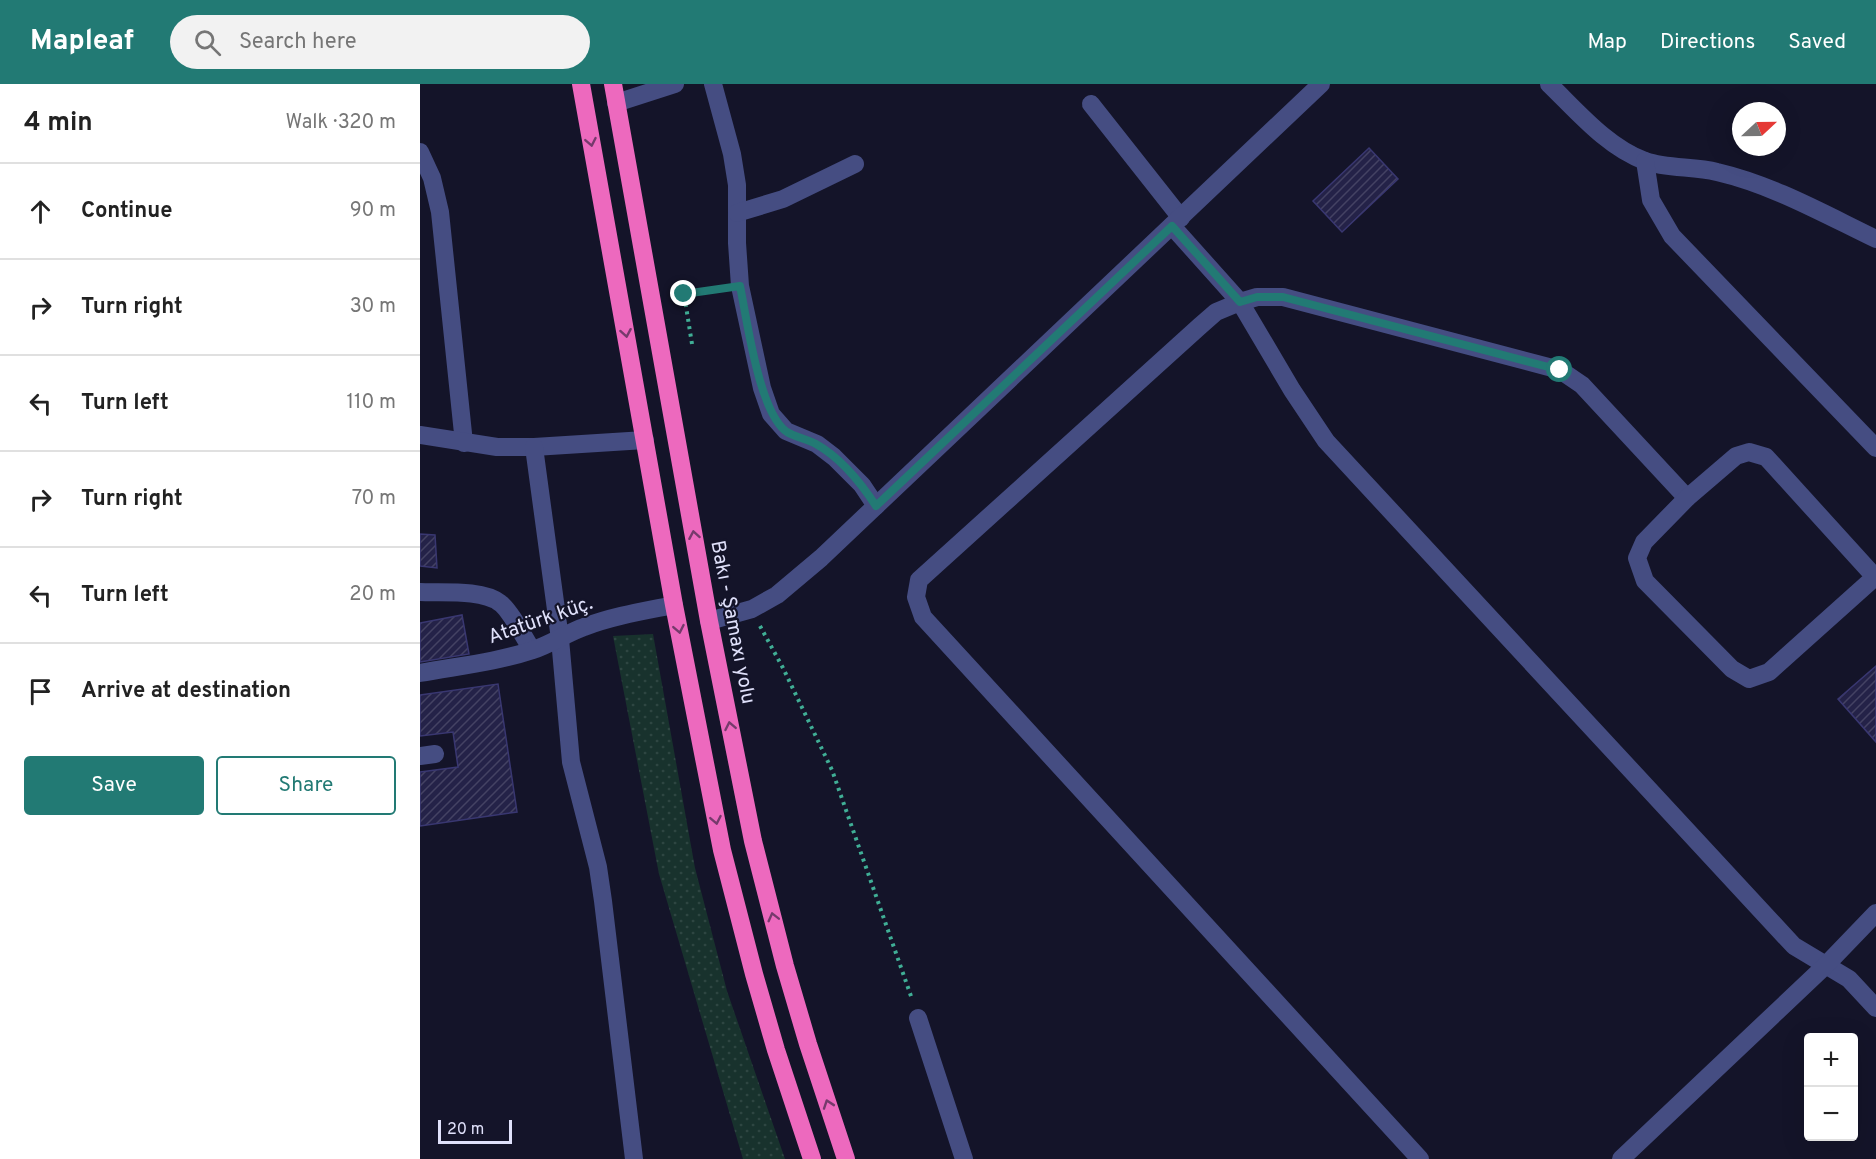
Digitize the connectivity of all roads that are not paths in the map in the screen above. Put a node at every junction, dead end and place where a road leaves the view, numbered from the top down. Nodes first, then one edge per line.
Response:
1 (581, 84) edge
2 (613, 84) edge
3 (675, 84) edge
4 (714, 84) edge
5 (1321, 84) edge
6 (1549, 84) edge
7 (616, 103) junction
8 (1091, 104) dead end
9 (420, 153) edge
10 (1645, 161) junction
11 (855, 164) dead end
12 (737, 213) junction
13 (1177, 222) junction
14 (1876, 239) edge
15 (1240, 302) junction
16 (420, 435) edge
17 (645, 440) junction
18 (464, 443) junction
19 (534, 447) junction
20 (1876, 448) edge
21 (1687, 498) junction
22 (876, 506) junction
23 (1875, 578) edge
24 (420, 592) edge
25 (674, 605) junction
26 (710, 621) junction
27 (560, 639) junction
28 (532, 650) junction
29 (420, 673) edge
30 (1876, 913) edge
31 (1826, 965) junction
32 (1876, 1008) edge
33 (918, 1018) road end
34 (634, 1159) edge
35 (812, 1159) edge
36 (846, 1159) edge
37 (964, 1159) edge
38 (1420, 1159) edge
39 (1621, 1159) edge

1 -> 17 highway
2 - 7 highway, Bakı - Şamaxı yolu
3 - 7 street
4 - 12 street
5 - 13 street
6 - 10 street
26 -> 7 highway, Bakı - Şamaxı yolu
8 - 13 street
9 - 18 street
10 - 14 street
10 - 20 street
11 - 12 street
12 - 22 street
13 - 15 street
13 - 22 street
15 - 21 street
15 - 31 street
15 - 38 street
16 - 18 street
17 - 19 street
17 - 25 highway
18 - 19 street
19 - 27 street
21 - 23 street
21 - 23 street
22 - 26 street
24 - 28 street
25 - 27 street, Atatürk küç.
25 -> 35 highway
36 -> 26 highway, Bakı - Şamaxı yolu
27 - 28 street, Atatürk küç.
27 - 34 street
28 - 29 street, Atatürk küç.
30 - 31 street
31 - 32 street
31 - 39 street
33 - 37 street

